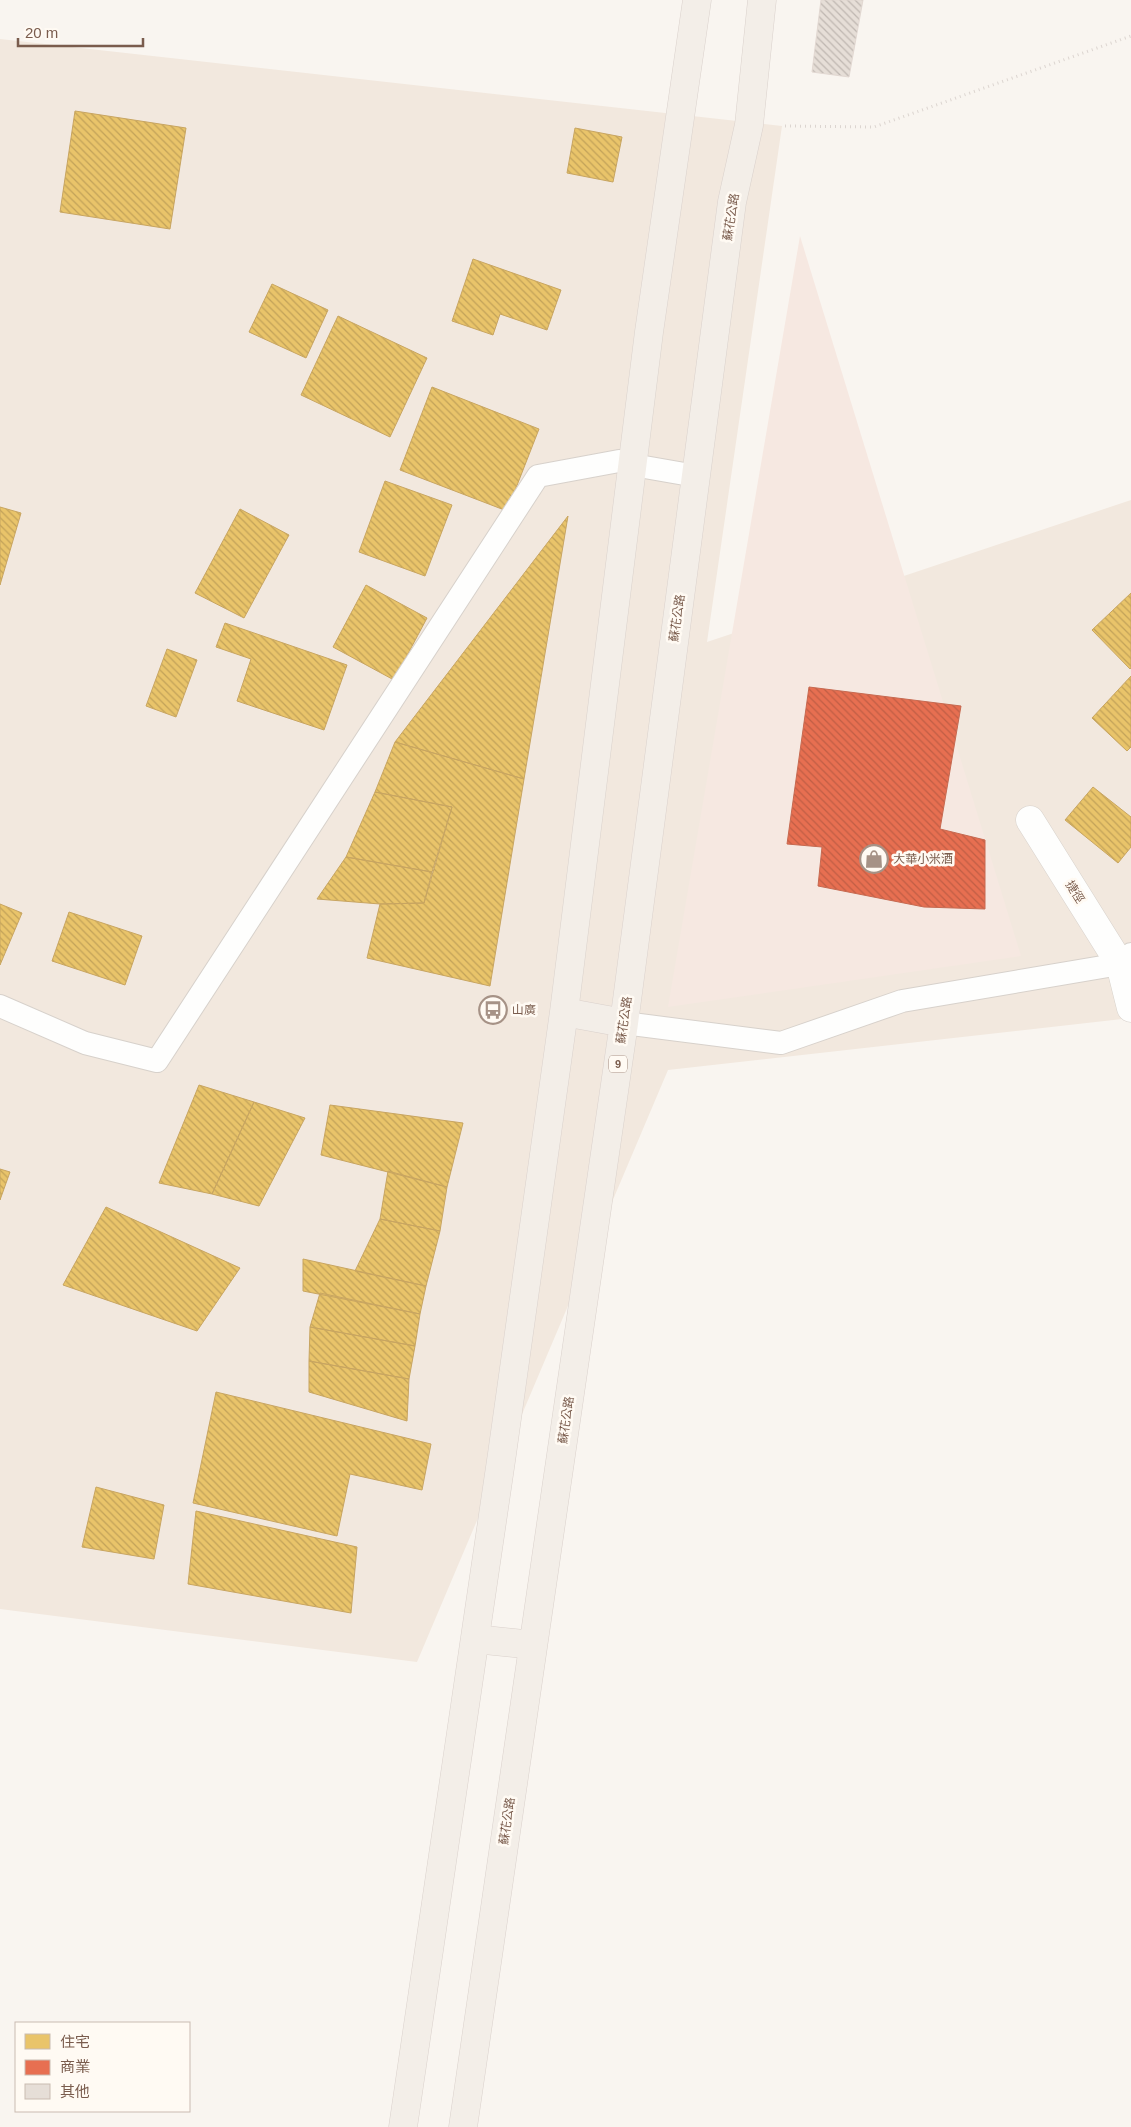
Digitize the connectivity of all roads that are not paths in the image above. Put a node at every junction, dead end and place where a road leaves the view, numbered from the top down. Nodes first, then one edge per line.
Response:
1 (697, 0) edge
2 (762, 0) edge
3 (633, 465) junction
4 (696, 476) junction
5 (1030, 820) dead end
6 (1125, 959) edge
7 (0, 1006) edge
8 (1131, 1008) edge
9 (564, 1012) junction
10 (624, 1023) junction
11 (475, 1639) junction
12 (533, 1645) junction
13 (403, 2127) edge
14 (462, 2127) edge

1 - 3 main road
2 - 4 main road, 蘇花公路 / 9
3 - 4 lane
3 - 7 lane
3 - 9 main road
4 - 10 main road, 蘇花公路 / 9
5 - 6 street, 捷徑
6 - 8 street, 捷徑
6 - 10 lane
9 - 10 main road
9 - 11 main road
10 - 12 main road, 蘇花公路 / 9
11 - 12 main road
11 - 13 main road
12 - 14 main road, 蘇花公路 / 9

